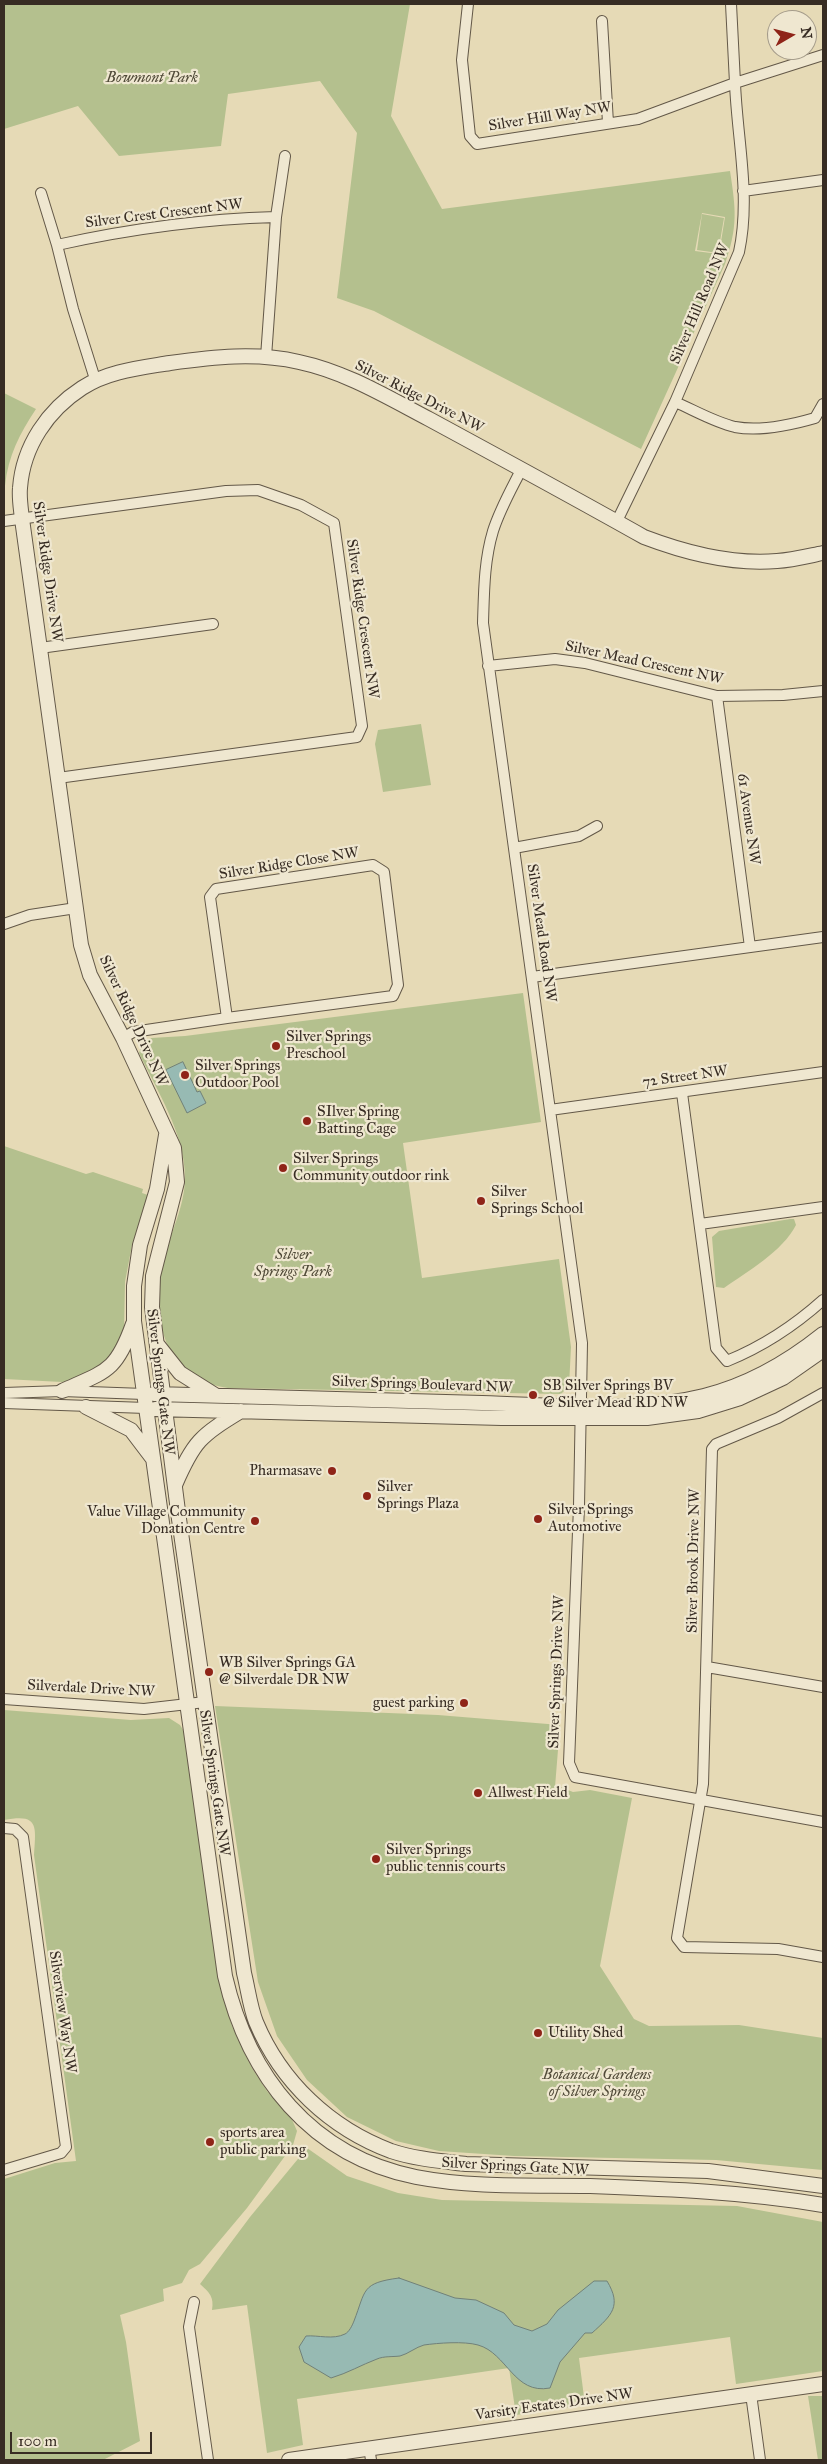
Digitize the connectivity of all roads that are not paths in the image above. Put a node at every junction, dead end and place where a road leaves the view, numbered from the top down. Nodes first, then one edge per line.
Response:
1 (468, 4) edge
2 (731, 4) edge
3 (602, 21) dead end
4 (823, 55) edge
5 (734, 83) junction
6 (608, 123) junction
7 (285, 156) dead end
8 (823, 180) edge
9 (743, 191) junction
10 (41, 192) dead end
11 (276, 217) junction
12 (57, 245) junction
13 (266, 357) junction
14 (95, 379) junction
15 (675, 402) junction
16 (823, 404) edge
17 (521, 470) junction
18 (22, 518) junction
19 (4, 521) edge
20 (617, 521) junction
21 (823, 553) edge
22 (213, 624) dead end
23 (40, 648) junction
24 (488, 666) junction
25 (823, 691) edge
26 (716, 696) junction
27 (58, 778) junction
28 (597, 826) dead end
29 (514, 848) junction
30 (76, 908) junction
31 (4, 924) edge
32 (823, 937) edge
33 (750, 947) junction
34 (532, 978) junction
35 (227, 1018) junction
36 (123, 1038) junction
37 (823, 1072) edge
38 (682, 1093) junction
39 (550, 1110) junction
40 (166, 1135) junction
41 (823, 1207) edge
42 (700, 1224) junction
43 (823, 1300) edge
44 (134, 1321) junction
45 (823, 1334) edge
46 (156, 1342) junction
47 (823, 1350) edge
48 (62, 1391) junction
49 (4, 1393) edge
50 (823, 1393) edge
51 (144, 1394) junction
52 (162, 1394) junction
53 (216, 1396) junction
54 (4, 1403) edge
55 (86, 1407) junction
56 (146, 1408) junction
57 (164, 1409) junction
58 (241, 1411) junction
59 (581, 1412) junction
60 (154, 1461) junction
61 (175, 1486) junction
62 (707, 1667) junction
63 (823, 1687) edge
64 (4, 1699) edge
65 (205, 1702) junction
66 (186, 1705) junction
67 (701, 1799) junction
68 (823, 1822) edge
69 (4, 1828) edge
70 (823, 1957) edge
71 (4, 2170) edge
72 (823, 2186) edge
73 (823, 2206) edge
74 (194, 2302) dead end
75 (823, 2384) edge
76 (751, 2394) junction
77 (370, 2454) edge
78 (208, 2460) edge
79 (289, 2460) edge
80 (760, 2460) edge

1 - 6 street, Silver Hill Way NW
2 - 5 street
3 - 6 street
4 - 5 street, Silver Hill Way NW
5 - 6 street, Silver Hill Way NW
5 - 9 street, Silver Hill Road NW
7 - 11 street
8 - 9 street
9 - 15 street, Silver Hill Road NW
10 - 12 street
11 - 12 street, Silver Crest Crescent NW
11 - 13 street
12 - 14 street
13 - 14 street, Silver Ridge Drive NW
13 - 17 street, Silver Ridge Drive NW
14 - 18 street, Silver Ridge Drive NW
15 - 16 street
15 - 20 street, Silver Hill Road NW
17 - 20 street, Silver Ridge Drive NW
17 - 24 street, Silver Mead Road NW
18 - 19 street
18 - 23 street, Silver Ridge Drive NW
18 - 27 street, Silver Ridge Crescent NW
20 - 21 street, Silver Ridge Drive NW
22 - 23 street
23 - 27 street, Silver Ridge Drive NW
24 - 26 street, Silver Mead Crescent NW
24 - 29 street, Silver Mead Road NW
25 - 26 street, Silver Mead Crescent NW
26 - 33 street, 61 Avenue NW
27 - 30 street, Silver Ridge Drive NW
28 - 29 street
29 - 34 street, Silver Mead Road NW
30 - 31 street
30 - 36 street, Silver Ridge Drive NW
32 - 33 street
33 - 34 street
34 - 39 street, Silver Mead Road NW
35 - 35 street, Silver Ridge Close NW
35 - 36 street, Silver Ridge Close NW
36 - 40 street, Silver Ridge Drive NW
37 - 38 street, 72 Street NW
38 - 39 street, 72 Street NW
38 - 42 street
39 - 59 street, Silver Mead Road NW
40 - 44 street, Silver Springs Gate NW
40 - 46 street, Silver Springs Gate NW
41 - 42 street
42 - 43 street
44 - 48 street
44 - 51 street, Silver Springs Gate NW
45 - 59 street, Silver Springs Boulevard NW
46 - 52 street, Silver Springs Gate NW
46 - 53 street
47 - 59 street, Silver Springs Boulevard NW
48 - 49 street, Silver Springs Boulevard NW
48 - 51 street, Silver Springs Boulevard NW
50 - 62 street, Silver Brook Drive NW
51 - 52 street, Silver Springs Boulevard NW
51 - 56 street, Silver Springs Gate NW
52 - 53 street, Silver Springs Boulevard NW
52 - 57 street, Silver Springs Gate NW
53 - 59 street, Silver Springs Boulevard NW
54 - 55 street, Silver Springs Boulevard NW
55 - 56 street, Silver Springs Boulevard NW
55 - 60 street
56 - 57 street, Silver Springs Boulevard NW
56 - 60 street, Silver Springs Gate NW
57 - 58 street, Silver Springs Boulevard NW
57 - 61 street, Silver Springs Gate NW
58 - 59 street, Silver Springs Boulevard NW
58 - 61 street
59 - 67 street, Silver Springs Drive NW
60 - 66 street, Silver Springs Gate NW
61 - 65 street, Silver Springs Gate NW
62 - 63 street
62 - 67 street, Silver Brook Drive NW
64 - 66 street, Silverdale Drive NW
65 - 66 street, Silverdale Drive NW
65 - 72 street, Silver Springs Gate NW
66 - 73 street, Silver Springs Gate NW
67 - 68 street, Silver Springs Drive NW
67 - 70 street, Silver Brook Drive NW
69 - 71 street, Silverview Way NW
74 - 78 street
75 - 76 street, Varsity Estates Drive NW
76 - 77 street, Varsity Estates Drive NW
76 - 80 street
77 - 79 street, Varsity Estates Drive NW

